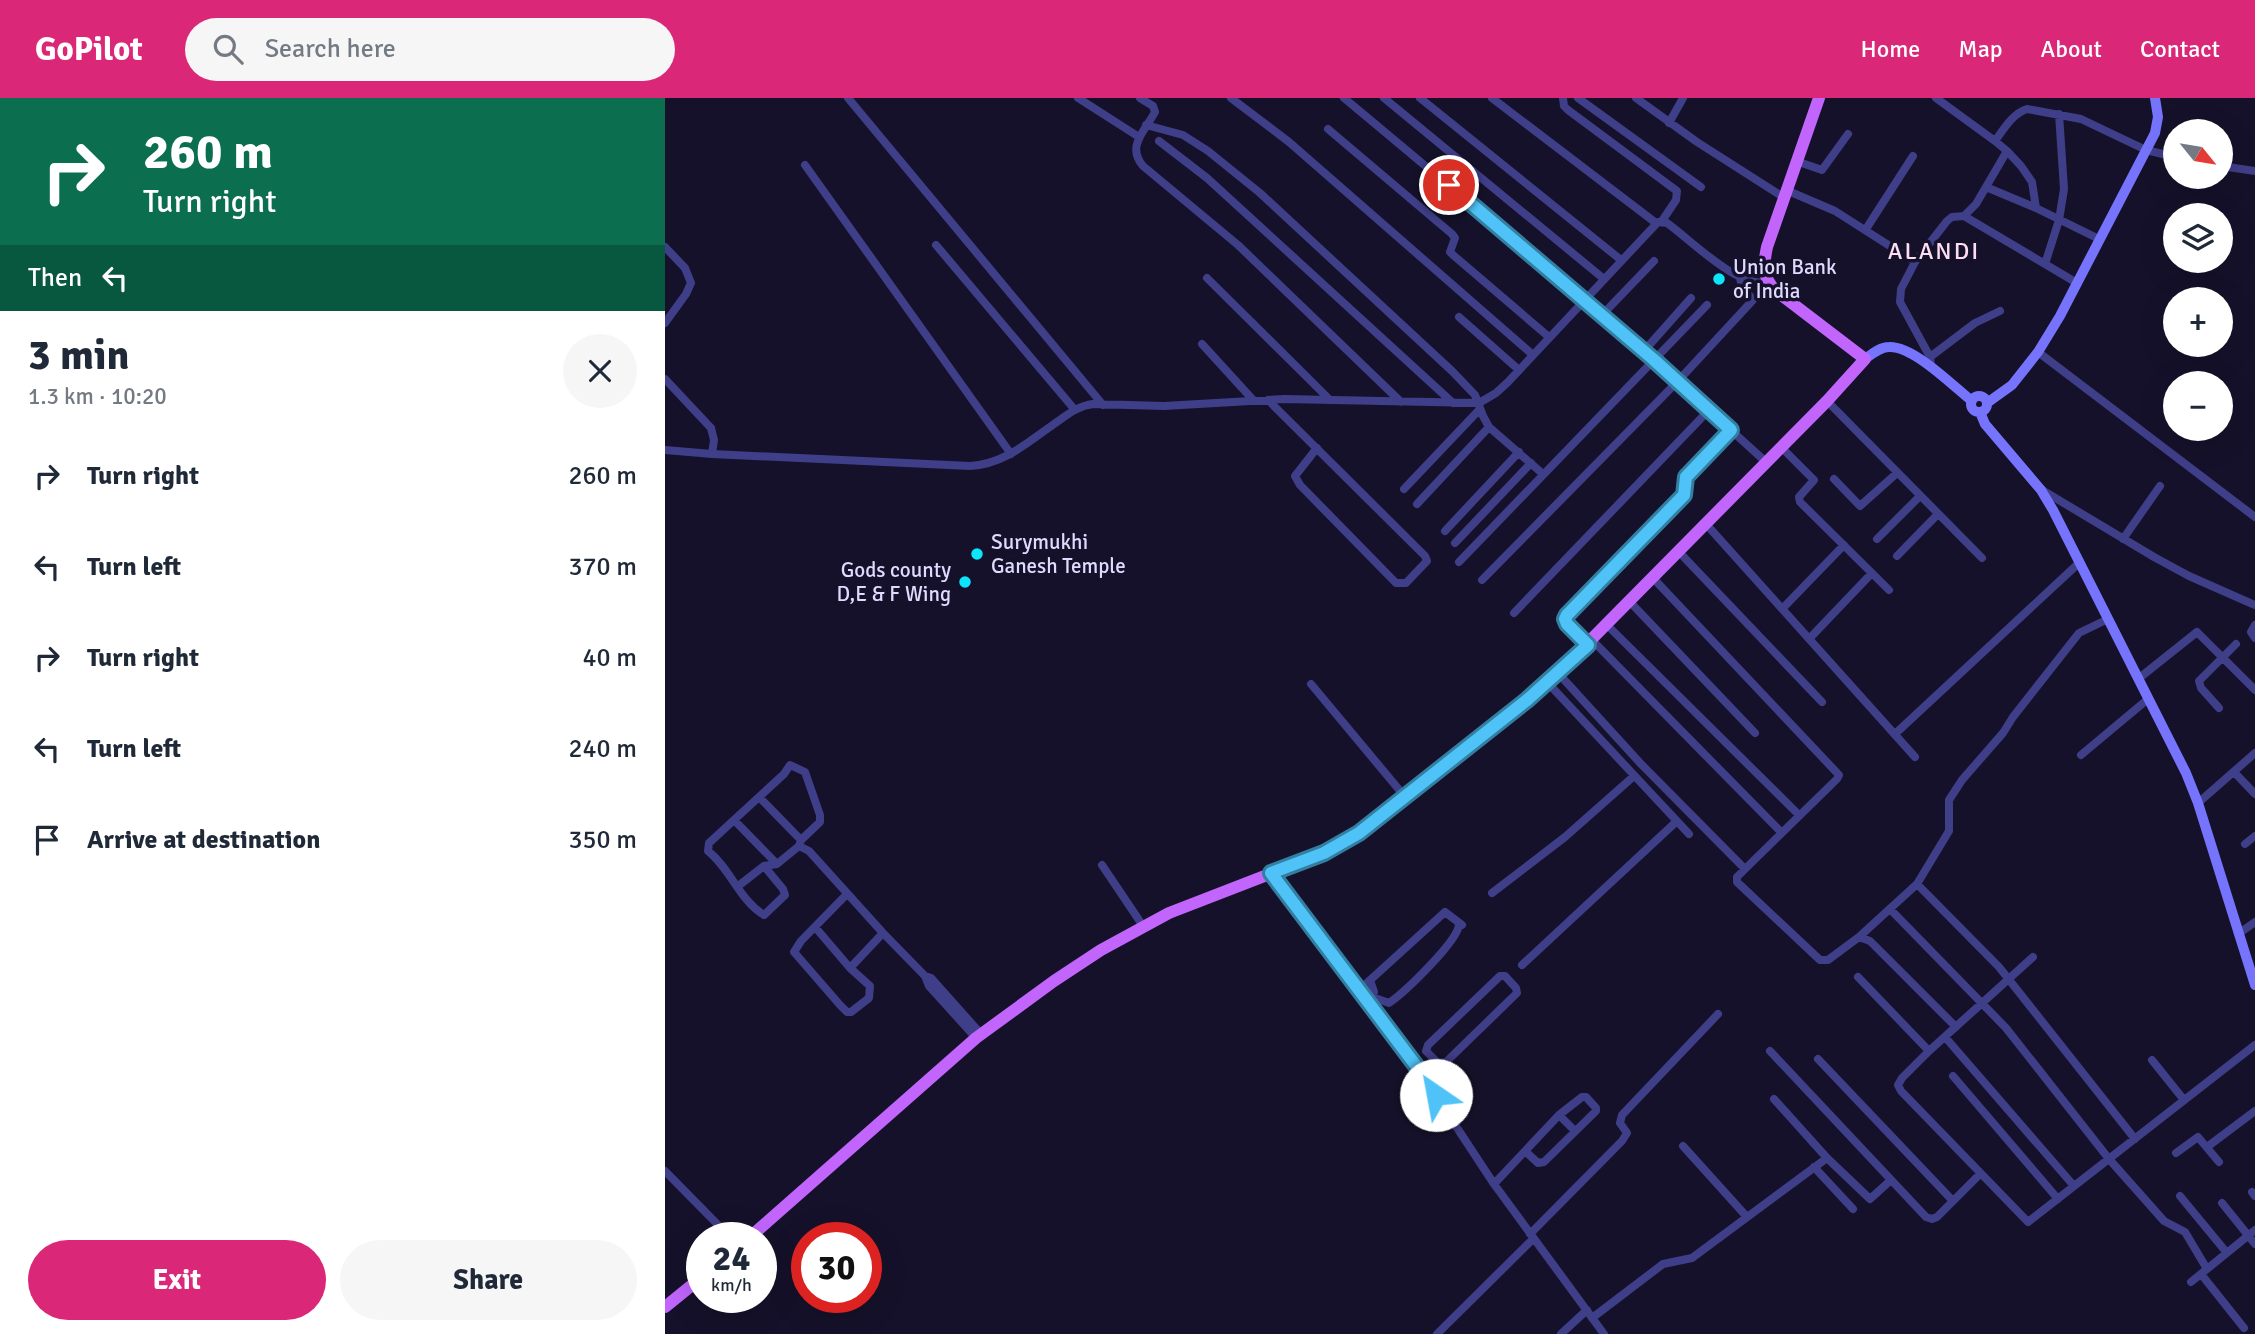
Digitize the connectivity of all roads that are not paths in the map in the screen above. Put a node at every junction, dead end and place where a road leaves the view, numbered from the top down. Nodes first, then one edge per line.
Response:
1 (848, 98) edge
2 (1078, 98) edge
3 (1140, 98) edge
4 (1231, 98) edge
5 (1344, 98) edge
6 (1384, 98) edge
7 (1420, 98) edge
8 (1492, 98) edge
9 (1563, 98) edge
10 (1578, 98) edge
11 (1636, 98) edge
12 (1683, 98) edge
13 (1819, 98) edge
14 (1936, 98) edge
15 (2155, 98) edge
16 (1152, 101) edge
17 (2059, 114) junction
18 (1669, 122) junction
19 (1146, 125) junction
20 (1328, 129) dead end
21 (1848, 134) dead end
22 (1139, 137) junction
23 (1159, 141) dead end
24 (1994, 141) junction
25 (2146, 150) junction
26 (2007, 151) junction
27 (2163, 154) edge
28 (1913, 156) dead end
29 (1796, 161) junction
30 (805, 166) dead end
31 (2233, 168) edge
32 (2255, 171) edge
33 (1701, 187) dead end
34 (1986, 187) junction
35 (1784, 193) junction
36 (2036, 208) junction
37 (1964, 216) junction
38 (2059, 220) junction
39 (1659, 222) junction
40 (1866, 229) junction
41 (2099, 239) junction
42 (936, 245) dead end
43 (665, 247) edge
44 (1621, 260) junction
45 (1654, 261) dead end
46 (1915, 262) junction
47 (2045, 264) junction
48 (1207, 278) dead end
49 (1740, 278) junction
50 (1604, 279) junction
51 (1767, 282) junction
52 (2077, 283) junction
53 (1691, 298) dead end
54 (1584, 299) junction
55 (1707, 305) dead end
56 (2000, 312) dead end
57 (1602, 315) junction
58 (1459, 317) dead end
59 (665, 323) edge
60 (1549, 337) junction
61 (1202, 344) dead end
62 (1644, 351) junction
63 (2038, 352) junction
64 (1533, 355) junction
65 (1653, 359) junction
66 (1865, 359) junction
67 (1931, 361) junction
68 (1518, 370) junction
69 (665, 379) edge
70 (1678, 382) junction
71 (1268, 400) junction
72 (1330, 400) junction
73 (1254, 401) junction
74 (1827, 401) junction
75 (1401, 402) junction
76 (1453, 403) junction
77 (1103, 405) junction
78 (1480, 406) junction
79 (1983, 407) junction
80 (1075, 410) junction
81 (1709, 410) junction
82 (1489, 427) junction
83 (1731, 430) junction
84 (1781, 447) junction
85 (1317, 448) junction
86 (665, 450) edge
87 (1519, 453) junction
88 (712, 454) junction
89 (1011, 454) junction
90 (1766, 462) junction
91 (1531, 463) junction
92 (1897, 473) junction
93 (1543, 474) junction
94 (1834, 479) dead end
95 (2160, 486) dead end
96 (1404, 489) dead end
97 (2041, 489) junction
98 (1920, 496) junction
99 (1417, 504) dead end
100 (1938, 514) junction
101 (2255, 517) edge
102 (1706, 524) junction
103 (1445, 531) dead end
104 (1877, 539) dead end
105 (2123, 539) junction
106 (1455, 543) dead end
107 (1844, 545) junction
108 (1679, 552) junction
109 (1897, 556) dead end
110 (1982, 558) dead end
111 (1459, 562) dead end
112 (2080, 562) junction
113 (1872, 573) junction
114 (1653, 578) junction
115 (1482, 580) dead end
116 (1889, 590) dead end
117 (1630, 602) junction
118 (2255, 605) edge
119 (1782, 609) junction
120 (1514, 613) dead end
121 (2108, 619) junction
122 (1607, 625) junction
123 (2255, 625) edge
124 (2255, 638) edge
125 (1809, 639) junction
126 (1590, 642) junction
127 (2236, 644) dead end
128 (2223, 657) junction
129 (1558, 673) junction
130 (2138, 679) junction
131 (1547, 682) junction
132 (1311, 684) dead end
133 (2255, 690) edge
134 (2148, 699) junction
135 (1822, 702) dead end
136 (2219, 708) dead end
137 (1755, 733) dead end
138 (1895, 734) junction
139 (2255, 753) edge
140 (2081, 755) dead end
141 (1915, 757) dead end
142 (2235, 773) junction
143 (1634, 776) junction
144 (2255, 794) edge
145 (759, 797) junction
146 (1406, 798) junction
147 (2198, 803) junction
148 (1799, 815) junction
149 (734, 820) junction
150 (1677, 821) junction
151 (1781, 832) junction
152 (1689, 834) dead end
153 (2255, 836) edge
154 (800, 843) junction
155 (2245, 844) dead end
156 (777, 864) junction
157 (1102, 865) dead end
158 (764, 866) junction
159 (1745, 869) junction
160 (1271, 873) junction
161 (1917, 884) junction
162 (737, 887) junction
163 (1492, 892) dead end
164 (847, 894) junction
165 (1890, 909) junction
166 (2255, 922) edge
167 (1143, 926) junction
168 (815, 928) junction
169 (883, 933) junction
170 (2238, 934) junction
171 (1859, 937) junction
172 (2033, 957) dead end
173 (1522, 965) dead end
174 (850, 968) junction
175 (1858, 977) dead end
176 (2008, 978) junction
177 (1370, 980) junction
178 (2255, 985) edge
179 (1359, 990) junction
180 (1983, 1002) junction
181 (1718, 1014) dead end
182 (1956, 1027) junction
183 (978, 1036) junction
184 (1945, 1037) junction
185 (2255, 1045) edge
186 (1770, 1051) dead end
187 (1929, 1051) junction
188 (1433, 1059) junction
189 (1818, 1059) dead end
190 (2152, 1060) dead end
191 (1419, 1070) junction
192 (1953, 1076) dead end
193 (1774, 1099) dead end
194 (2184, 1100) junction
195 (2255, 1111) edge
196 (1559, 1115) junction
197 (1575, 1131) junction
198 (2135, 1139) junction
199 (1683, 1146) dead end
200 (2207, 1147) junction
201 (1527, 1152) junction
202 (2176, 1153) dead end
203 (1827, 1158) junction
204 (2109, 1159) junction
205 (2219, 1162) dead end
206 (1814, 1167) junction
207 (665, 1171) edge
208 (1980, 1174) junction
209 (1891, 1180) junction
210 (1494, 1184) junction
211 (2074, 1186) junction
212 (2180, 1196) dead end
213 (2057, 1199) junction
214 (1953, 1201) junction
215 (2222, 1203) dead end
216 (1853, 1209) dead end
217 (1747, 1217) junction
218 (715, 1222) edge
219 (767, 1222) edge
220 (2252, 1233) edge
221 (1531, 1236) junction
222 (2255, 1244) edge
223 (2227, 1253) junction
224 (2204, 1272) junction
225 (2191, 1282) dead end
226 (686, 1290) edge
227 (665, 1307) edge
228 (1590, 1314) junction
229 (2245, 1328) dead end
230 (1437, 1334) edge
231 (1561, 1334) edge
232 (1604, 1334) edge

1 - 77 street
2 - 22 street
3 - 16 street
4 - 64 street
5 - 54 street
6 - 50 street
7 - 44 street
8 - 39 street
9 - 39 street
10 - 33 street
11 - 18 street
12 - 18 street
13 - 29 main road
14 - 24 street
15 - 25 main road
16 - 19 street
17 - 24 street
17 - 25 street
17 - 38 street
18 - 35 street
19 - 22 street
19 - 78 street
20 - 60 street
21 - 29 street
22 - 75 street
23 - 76 street
24 - 26 street
25 - 27 street
25 - 41 main road
26 - 34 street
26 - 36 street
28 - 40 street
29 - 35 main road
30 - 89 street
31 - 32 street
34 - 36 street
34 - 37 street
35 - 40 street
35 - 51 main road
36 - 38 street
37 - 46 street
37 - 47 street
38 - 41 street
38 - 47 street
39 - 44 street
39 - 49 street
40 - 46 street
41 - 52 main road
42 - 80 street
43 - 59 street
44 - 50 street
45 - 57 street
46 - 67 street
47 - 52 street
48 - 72 street
49 - 51 street
49 - 70 street
50 - 54 street
51 - 66 main road
52 - 63 main road
53 - 62 street
54 - 57 street
54 - 60 street
55 - 65 street
56 - 67 street
57 - 62 street
58 - 68 street
60 - 64 street
61 - 73 street
62 - 65 street
63 - 79 main road
63 - 101 street
64 - 68 street
65 - 70 street
65 - 93 street
66 - 67 main road
66 - 74 main road
67 - 79 main road
68 - 78 street
69 - 88 street
70 - 81 street
70 - 115 street
71 - 72 street
71 - 73 street
71 - 85 street
72 - 75 street
73 - 77 street
74 - 84 main road
74 - 92 street
75 - 76 street
76 - 78 street
77 - 80 street
78 - 82 street
78 - 96 street
79 - 97 main road
80 - 89 street
81 - 83 street
81 - 120 street
82 - 87 street
82 - 99 street
83 - 90 street
83 - 126 street
84 - 90 main road
84 - 107 street
85 - 85 street
86 - 88 street
87 - 91 street
87 - 103 street
88 - 89 street
90 - 102 main road
91 - 93 street
91 - 106 street
92 - 94 street
92 - 98 street
93 - 111 street
95 - 105 street
97 - 105 street
97 - 112 main road
98 - 100 street
98 - 104 street
100 - 109 street
100 - 110 street
102 - 108 main road
102 - 119 street
105 - 118 street
107 - 113 street
107 - 119 street
108 - 114 main road
108 - 135 street
112 - 121 main road
112 - 138 street
113 - 116 street
113 - 125 street
114 - 117 main road
114 - 148 street
117 - 122 main road
117 - 137 street
119 - 125 street
121 - 130 main road
121 - 161 street
122 - 126 main road
122 - 148 street
123 - 124 street
125 - 138 street
126 - 129 main road
126 - 151 street
127 - 128 street
128 - 130 street
128 - 133 street
128 - 136 street
129 - 131 main road
129 - 159 street
130 - 134 main road
131 - 143 street
131 - 146 main road
132 - 146 street
134 - 140 street
134 - 147 main road
138 - 141 street
139 - 142 street
142 - 144 street
142 - 147 street
143 - 150 street
143 - 163 street
145 - 149 street
145 - 154 street
145 - 154 street
146 - 160 main road
147 - 170 main road
148 - 151 street
149 - 156 street
149 - 162 street
150 - 152 street
150 - 173 street
151 - 159 street
153 - 155 street
154 - 156 street
154 - 164 street
156 - 158 street
157 - 167 street
158 - 162 street
158 - 162 street
159 - 171 street
160 - 167 main road
160 - 179 street
161 - 165 street
161 - 176 street
164 - 168 street
164 - 169 street
165 - 171 street
165 - 180 street
166 - 170 street
167 - 183 main road
168 - 174 street
168 - 174 street
169 - 174 street
169 - 183 street
170 - 178 main road
171 - 182 street
172 - 176 street
175 - 187 street
176 - 180 street
176 - 198 street
177 - 177 street
177 - 179 street
179 - 191 street
180 - 182 street
180 - 204 street
181 - 221 street
182 - 184 street
183 - 219 main road
184 - 187 street
184 - 211 street
185 - 194 street
186 - 209 street
187 - 208 street
188 - 188 street
188 - 191 street
189 - 214 street
190 - 194 street
191 - 210 street
192 - 213 street
193 - 203 street
194 - 198 street
195 - 200 street
196 - 197 street
196 - 197 street
196 - 201 street
197 - 201 street
198 - 204 street
199 - 217 street
200 - 202 street
200 - 205 street
201 - 210 street
203 - 206 street
203 - 209 street
204 - 211 street
204 - 224 street
206 - 216 street
206 - 217 street
207 - 218 street
208 - 213 street
208 - 214 street
209 - 214 street
210 - 221 street
211 - 213 street
212 - 223 street
215 - 220 street
217 - 228 street
220 - 222 street
220 - 223 street
221 - 228 street
221 - 230 street
223 - 224 street
224 - 225 street
224 - 229 street
226 - 227 main road
228 - 231 street
228 - 232 street

